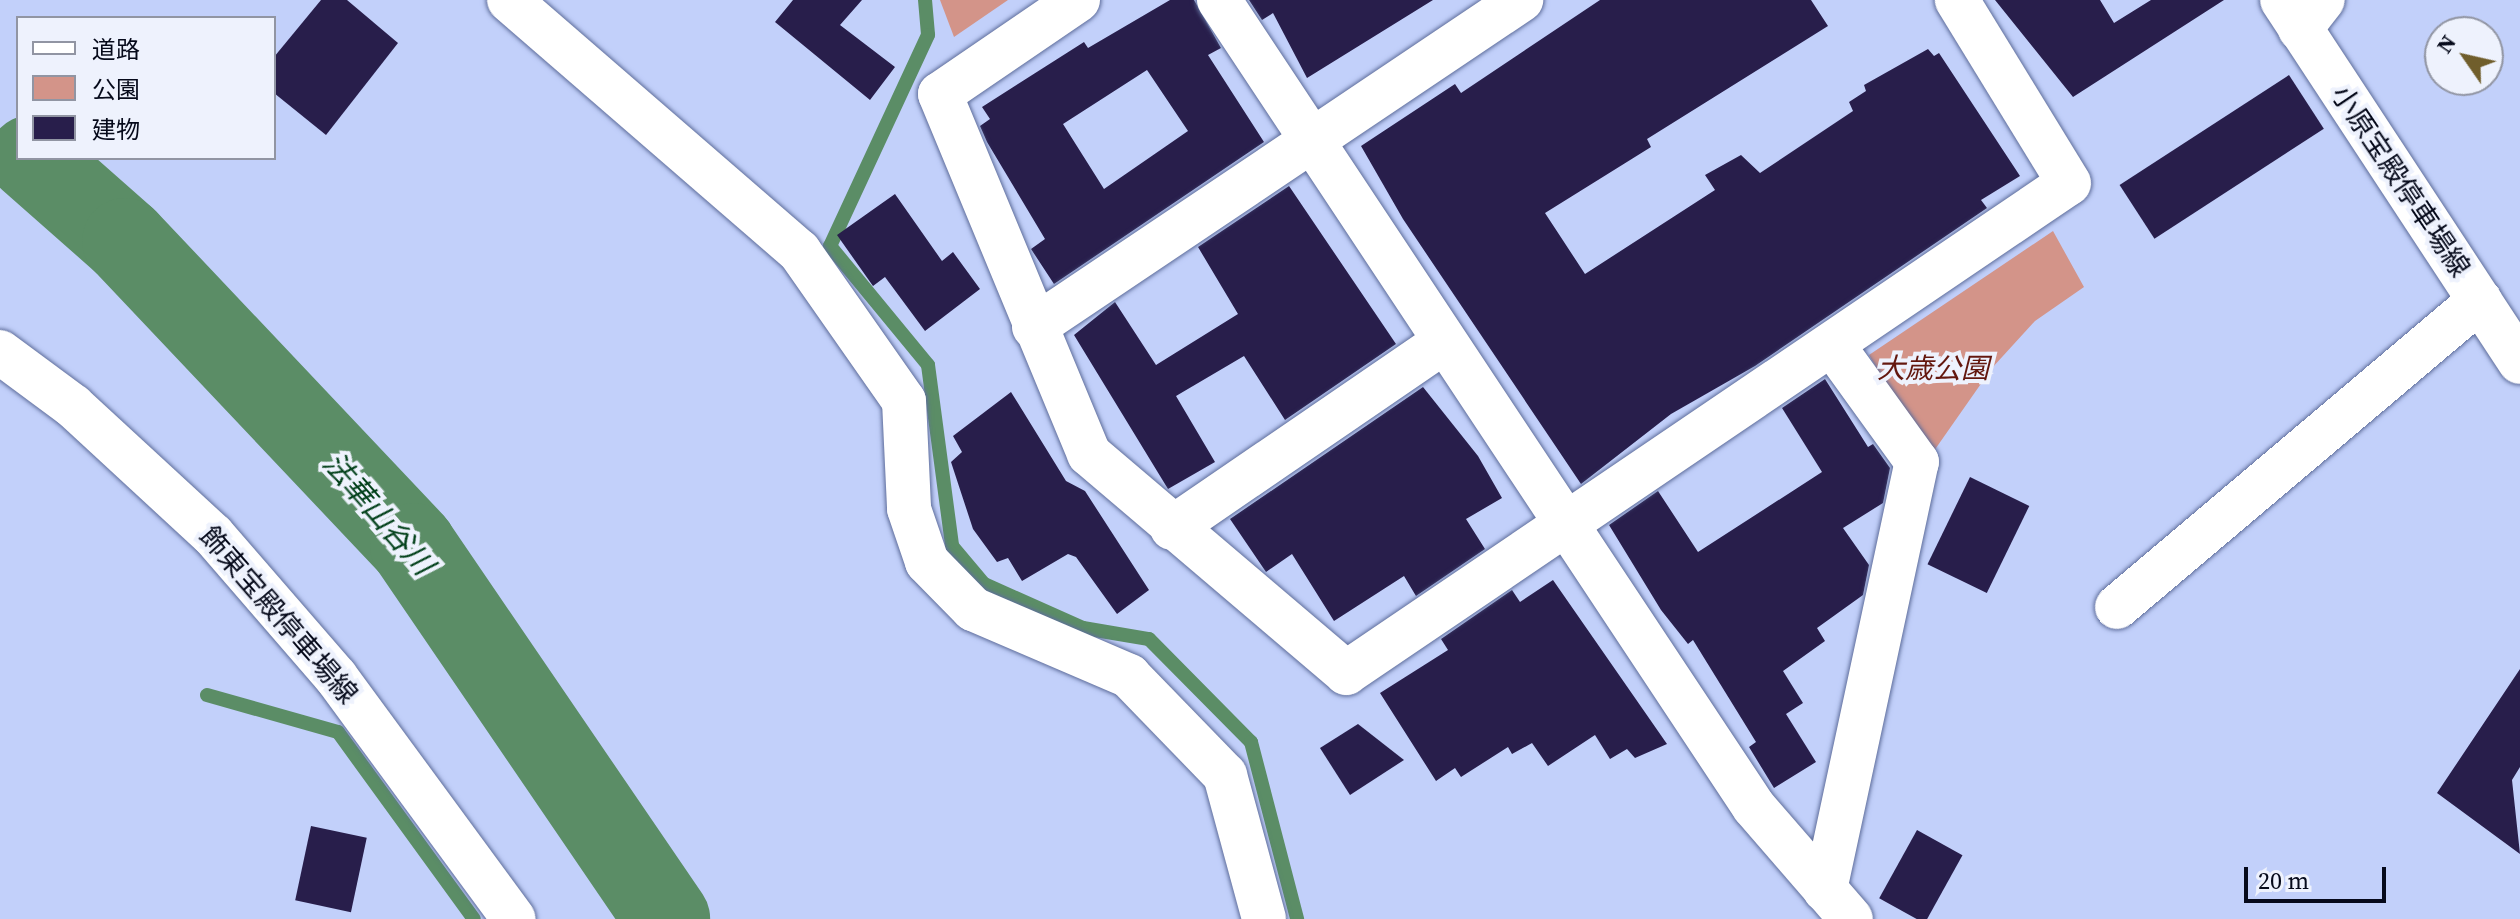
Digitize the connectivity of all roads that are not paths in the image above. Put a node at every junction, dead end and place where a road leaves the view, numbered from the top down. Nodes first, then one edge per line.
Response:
1 (509, 0) edge
2 (1078, 0) edge
3 (1219, 0) edge
4 (1521, 0) edge
5 (1957, 0) edge
6 (2301, 10) edge
7 (1314, 136) junction
8 (2480, 300) junction
9 (1034, 327) junction
10 (1444, 342) junction
11 (1834, 347) junction
12 (0, 352) edge
13 (2520, 362) edge
14 (1566, 527) junction
15 (1172, 528) junction
16 (2117, 607) dead end
17 (1838, 905) edge
18 (514, 919) edge
19 (1264, 919) edge

1 - 19 street
2 - 9 street
3 - 7 street
4 - 7 street
5 - 11 street
6 - 8 street, 小原宝殿停車場線
7 - 9 street
7 - 10 street
8 - 13 street, 小原宝殿停車場線
8 - 16 street
9 - 15 street
10 - 14 street
10 - 15 street
11 - 14 street
11 - 17 street
12 - 18 street, 飾東宝殿停車場線
14 - 15 street
14 - 17 street

